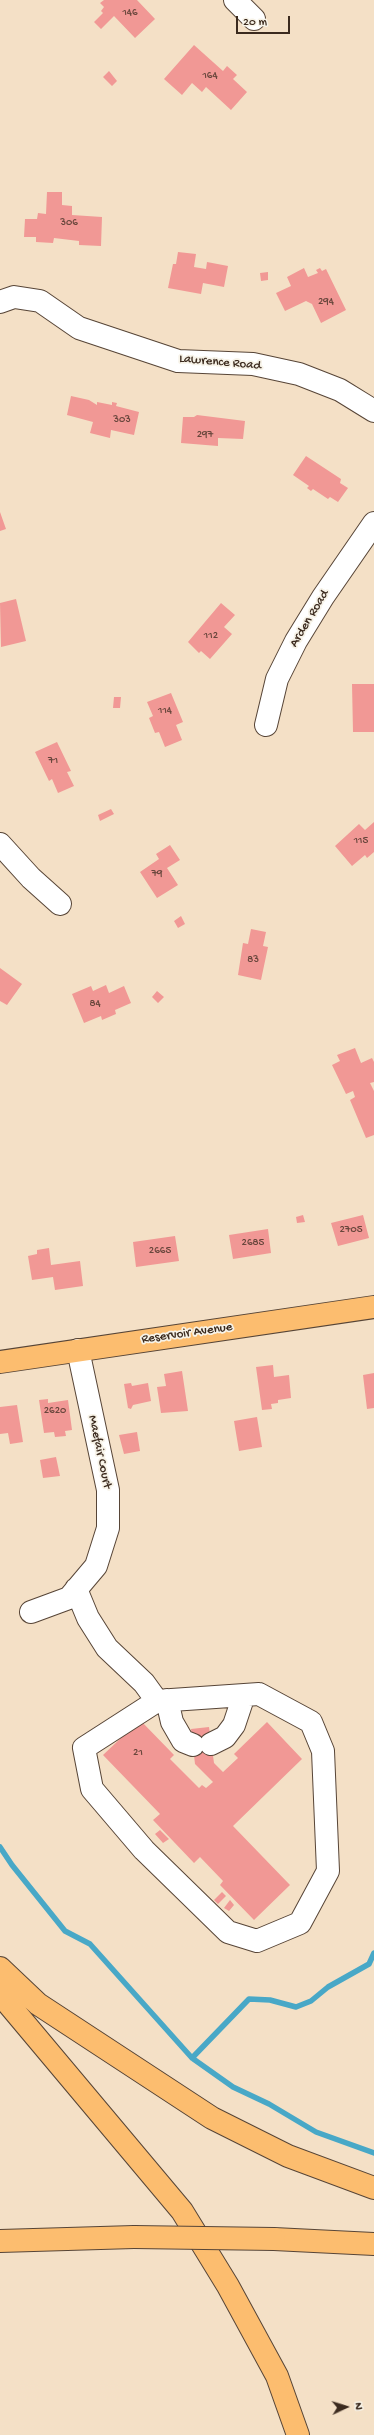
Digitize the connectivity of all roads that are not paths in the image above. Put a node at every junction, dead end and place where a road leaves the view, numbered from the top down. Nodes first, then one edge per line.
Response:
1 (235, 0) edge
2 (254, 19) dead end
3 (0, 302) edge
4 (374, 411) edge
5 (374, 523) edge
6 (266, 725) dead end
7 (0, 844) edge
8 (60, 904) dead end
9 (374, 1307) edge
10 (78, 1350) junction
11 (0, 1362) edge
12 (76, 1589) junction
13 (31, 1612) dead end
14 (244, 1695) junction
15 (162, 1701) junction
16 (0, 1968) edge
17 (0, 1994) edge
18 (374, 2188) edge
19 (0, 2241) edge
20 (374, 2244) edge
21 (298, 2435) edge

1 - 2 street
3 - 4 street, Lawrence Road
5 - 6 street, Arden Road
7 - 8 street
9 - 10 main road, Reservoir Avenue
10 - 11 main road, Reservoir Avenue
10 - 12 street, Maefair Court
12 - 13 street, Maefair Court
12 - 15 street
14 - 15 street
14 - 15 street
14 - 15 street
16 - 18 main road
17 - 21 main road
19 - 20 main road, bridge

